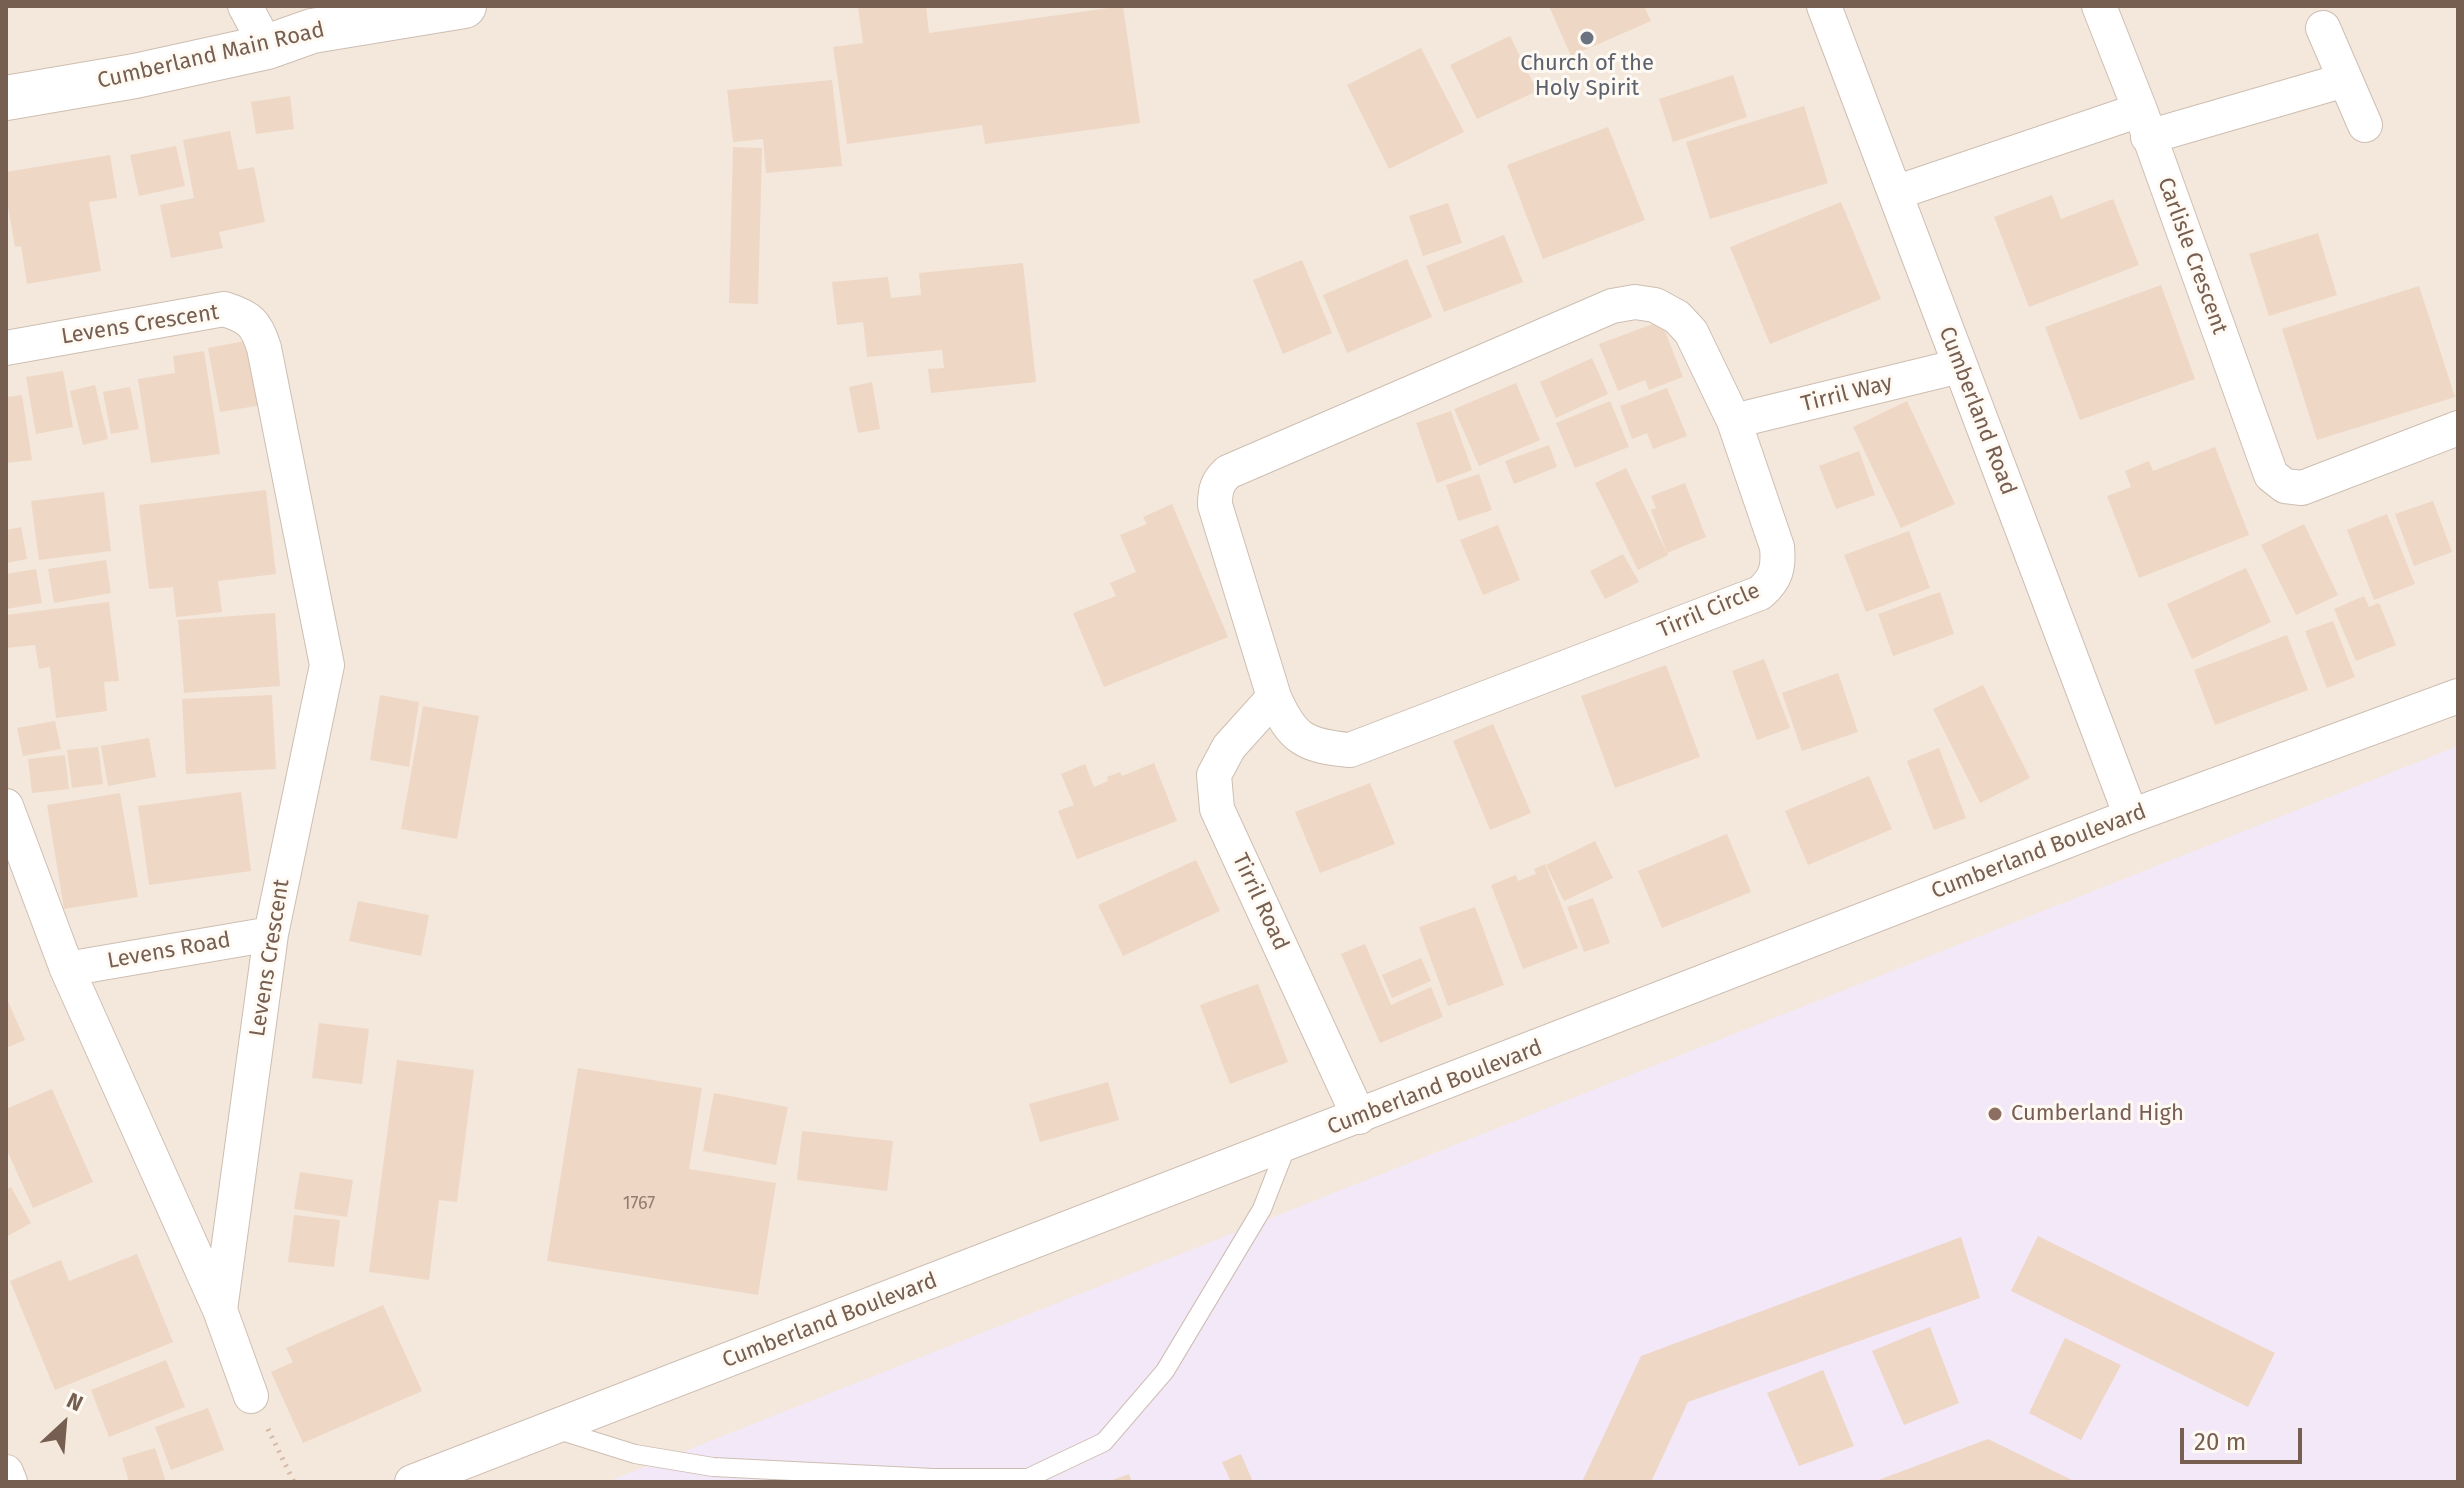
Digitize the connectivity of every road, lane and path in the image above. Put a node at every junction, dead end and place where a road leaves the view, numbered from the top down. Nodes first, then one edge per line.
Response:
1 (245, 6) edge
2 (464, 6) edge
3 (1824, 6) edge
4 (2099, 6) edge
5 (306, 19) edge
6 (2323, 28) dead end
7 (267, 47) junction
8 (2345, 80) junction
9 (6, 98) edge
10 (2144, 123) junction
11 (2365, 125) dead end
12 (1895, 193) junction
13 (6, 348) edge
14 (1960, 366) junction
15 (1734, 421) junction
16 (2458, 428) edge
17 (2458, 696) edge
18 (1274, 697) junction
19 (6, 806) edge
20 (2131, 816) junction
21 (271, 934) junction
22 (67, 969) junction
23 (1359, 1117) junction
24 (1287, 1145) junction
25 (220, 1310) junction
26 (251, 1396) joint
27 (552, 1428) junction
28 (6, 1472) edge
29 (10, 1482) edge
30 (294, 1482) edge
31 (412, 1482) edge

1 - 7 street
2 - 5 street, Cumberland Main Road
3 - 12 street, Cumberland Road
4 - 10 street, Carlisle Crescent
5 - 7 street, Cumberland Main Road
6 - 8 street
7 - 9 street, Cumberland Main Road
8 - 10 street
8 - 11 street
10 - 12 street
10 - 16 street, Carlisle Crescent
12 - 14 street, Cumberland Road
13 - 21 street, Levens Crescent
14 - 15 street, Tirril Way
14 - 20 street, Cumberland Road
15 - 18 street, Tirril Circle
15 - 18 street, Tirril Circle
17 - 20 street, Cumberland Boulevard
18 - 23 street, Tirril Road
19 - 22 street
20 - 23 street, Cumberland Boulevard
21 - 22 street, Levens Road
21 - 25 street, Levens Crescent
22 - 25 street
23 - 24 street, Cumberland Boulevard
24 - 27 street, Cumberland Boulevard
24 - 27 lane
25 - 26 street
26 - 30 path
27 - 31 street, Cumberland Boulevard
28 - 29 street

